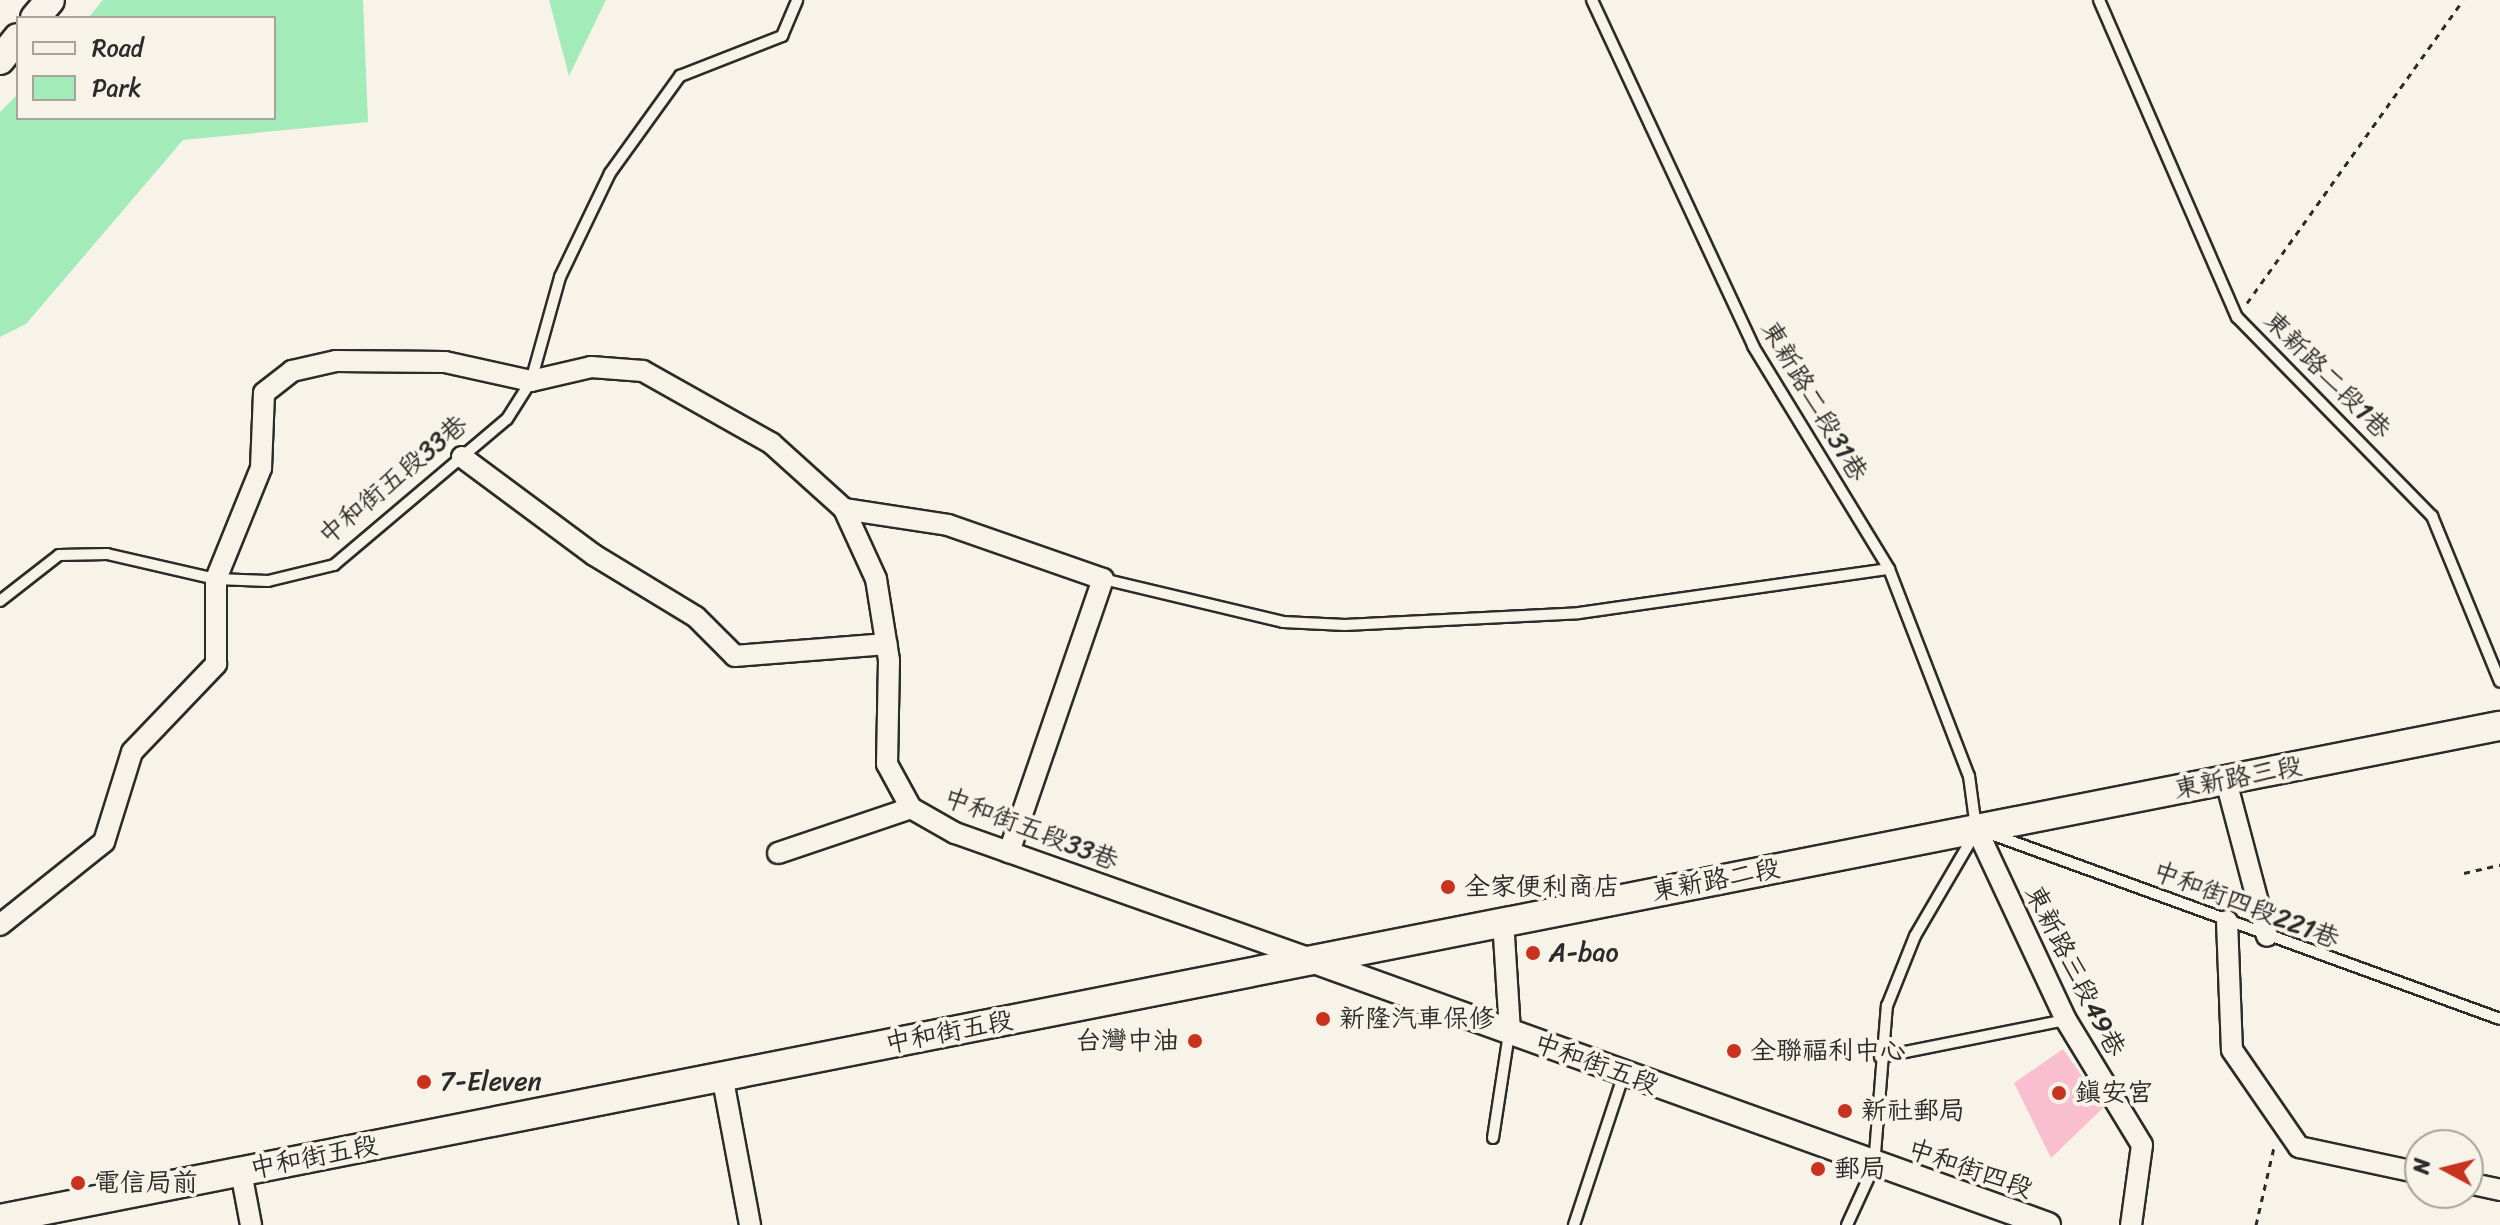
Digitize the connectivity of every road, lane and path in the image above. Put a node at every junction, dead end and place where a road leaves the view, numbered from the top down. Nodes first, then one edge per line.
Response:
1 (50, 0) edge
2 (797, 0) edge
3 (1592, 0) edge
4 (2099, 0) edge
5 (2463, 0) edge
6 (37, 16) edge
7 (16, 40) edge
8 (0, 60) edge
9 (2237, 317) junction
10 (531, 381) junction
11 (462, 457) junction
12 (844, 509) junction
13 (1889, 569) junction
14 (216, 579) junction
15 (1103, 579) junction
16 (0, 601) edge
17 (887, 644) junction
18 (2500, 682) edge
19 (2500, 726) edge
20 (2226, 781) junction
21 (911, 808) junction
22 (1977, 830) junction
23 (1009, 852) junction
24 (778, 853) dead end
25 (2500, 865) edge
26 (2464, 873) dead end
27 (1503, 920) junction
28 (2227, 921) junction
29 (0, 925) edge
30 (2267, 936) junction
31 (1314, 961) junction
32 (2500, 1019) edge
33 (2066, 1020) junction
34 (1510, 1032) junction
35 (1880, 1057) junction
36 (1624, 1074) junction
37 (722, 1075) junction
38 (2280, 1120) junction
39 (1493, 1138) dead end
40 (1874, 1166) junction
41 (2404, 1170) edge
42 (241, 1172) junction
43 (0, 1219) edge
44 (251, 1225) edge
45 (750, 1225) edge
46 (1574, 1225) edge
47 (1847, 1225) edge
48 (2048, 1225) edge
49 (2131, 1225) edge
50 (2256, 1225) edge

1 - 6 main road
2 - 10 lane, 中和街五段33巷
3 - 13 lane, 東新路二段31巷
4 - 9 lane, 東新路二段1巷
5 - 9 path
7 - 8 main road
9 - 18 lane, 東新路二段1巷
10 - 11 lane, 中和街五段33巷
10 - 12 street, 中和街五段33巷
10 - 14 street, 中和街五段33巷
11 - 14 lane, 中和街五段33巷
11 - 17 street
12 - 15 street
12 - 17 street, 中和街五段33巷
13 - 15 lane
13 - 22 lane, 東新路二段31巷
14 - 16 lane, 中和街五段33巷
14 - 29 street, 中和街五段33巷
15 - 23 street
17 - 21 street, 中和街五段33巷
19 - 20 main road, 東新路三段
20 - 22 main road, 東新路三段
20 - 30 street
21 - 23 street, 中和街五段33巷
21 - 24 street
22 - 27 main road, 東新路二段
22 - 28 lane, 中和街四段221巷
22 - 33 street, 東新路三段49巷
22 - 35 lane
23 - 31 street, 中和街五段33巷
25 - 26 path
27 - 31 main road, 東新路二段
27 - 34 street
28 - 30 lane, 中和街四段221巷
28 - 38 street
30 - 32 lane, 中和街四段221巷
31 - 34 street, 中和街五段
31 - 37 main road, 中和街五段
33 - 35 lane
33 - 49 street, 東新路三段49巷
34 - 36 street, 中和街五段
34 - 39 lane
35 - 40 lane
36 - 40 street, 中和街五段
36 - 46 lane
37 - 42 main road, 中和街五段
37 - 45 street
38 - 41 street
38 - 50 path
40 - 47 lane
40 - 48 street, 中和街四段
42 - 43 main road, 中和街五段
42 - 44 street

